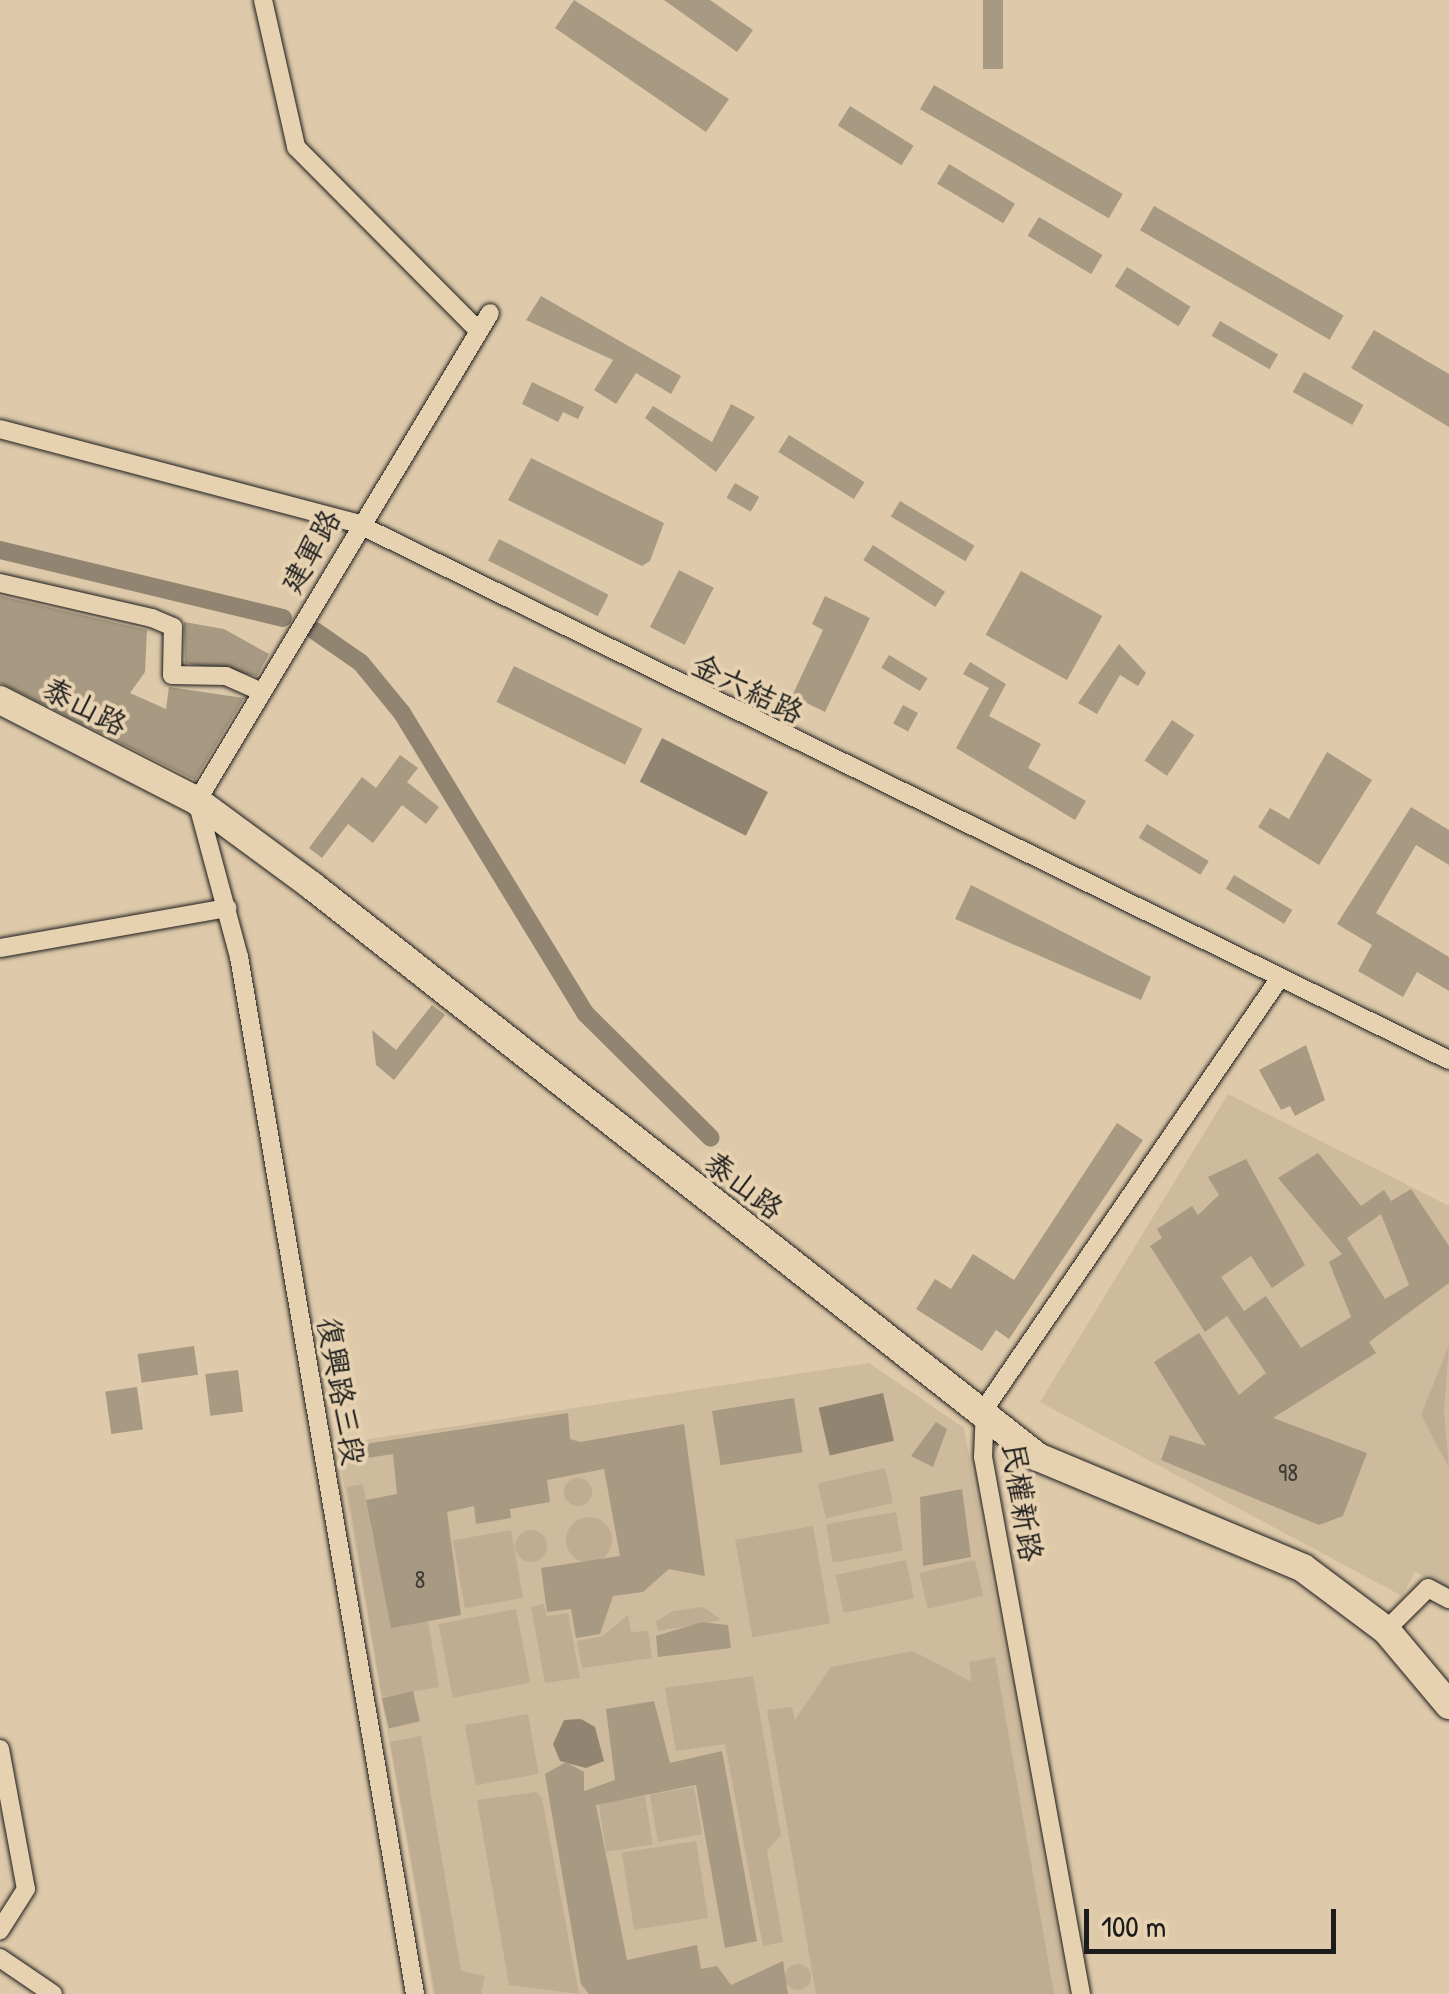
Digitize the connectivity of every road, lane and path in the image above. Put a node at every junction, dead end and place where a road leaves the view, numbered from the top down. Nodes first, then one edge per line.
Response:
1 (263, 0) edge
2 (490, 313) dead end
3 (478, 330) junction
4 (0, 429) edge
5 (356, 523) junction
6 (0, 583) edge
7 (262, 692) junction
8 (0, 700) edge
9 (197, 801) junction
10 (228, 908) junction
11 (0, 948) edge
12 (1277, 982) junction
13 (1449, 1060) edge
14 (985, 1408) junction
15 (1449, 1599) edge
16 (1386, 1630) junction
17 (1449, 1705) edge
18 (0, 1749) edge
19 (0, 1930) edge
20 (0, 1958) edge
21 (53, 1994) edge
22 (415, 1994) edge
23 (1081, 1994) edge

1 - 3 street
2 - 3 street, 建軍路
3 - 5 street, 建軍路
4 - 5 street, 金六結路
5 - 7 street, 建軍路
5 - 12 street, 金六結路
6 - 7 street
7 - 9 street, 建軍路
8 - 9 main road, 泰山路
9 - 10 street, 復興路三段
9 - 14 main road, 泰山路
10 - 11 street
10 - 22 street, 復興路三段
12 - 13 street, 金六結路
12 - 14 street, 民權新路
14 - 16 main road, 泰山路
14 - 23 street, 民權新路
15 - 16 street
16 - 17 main road, 泰山路
18 - 19 street
20 - 21 street

